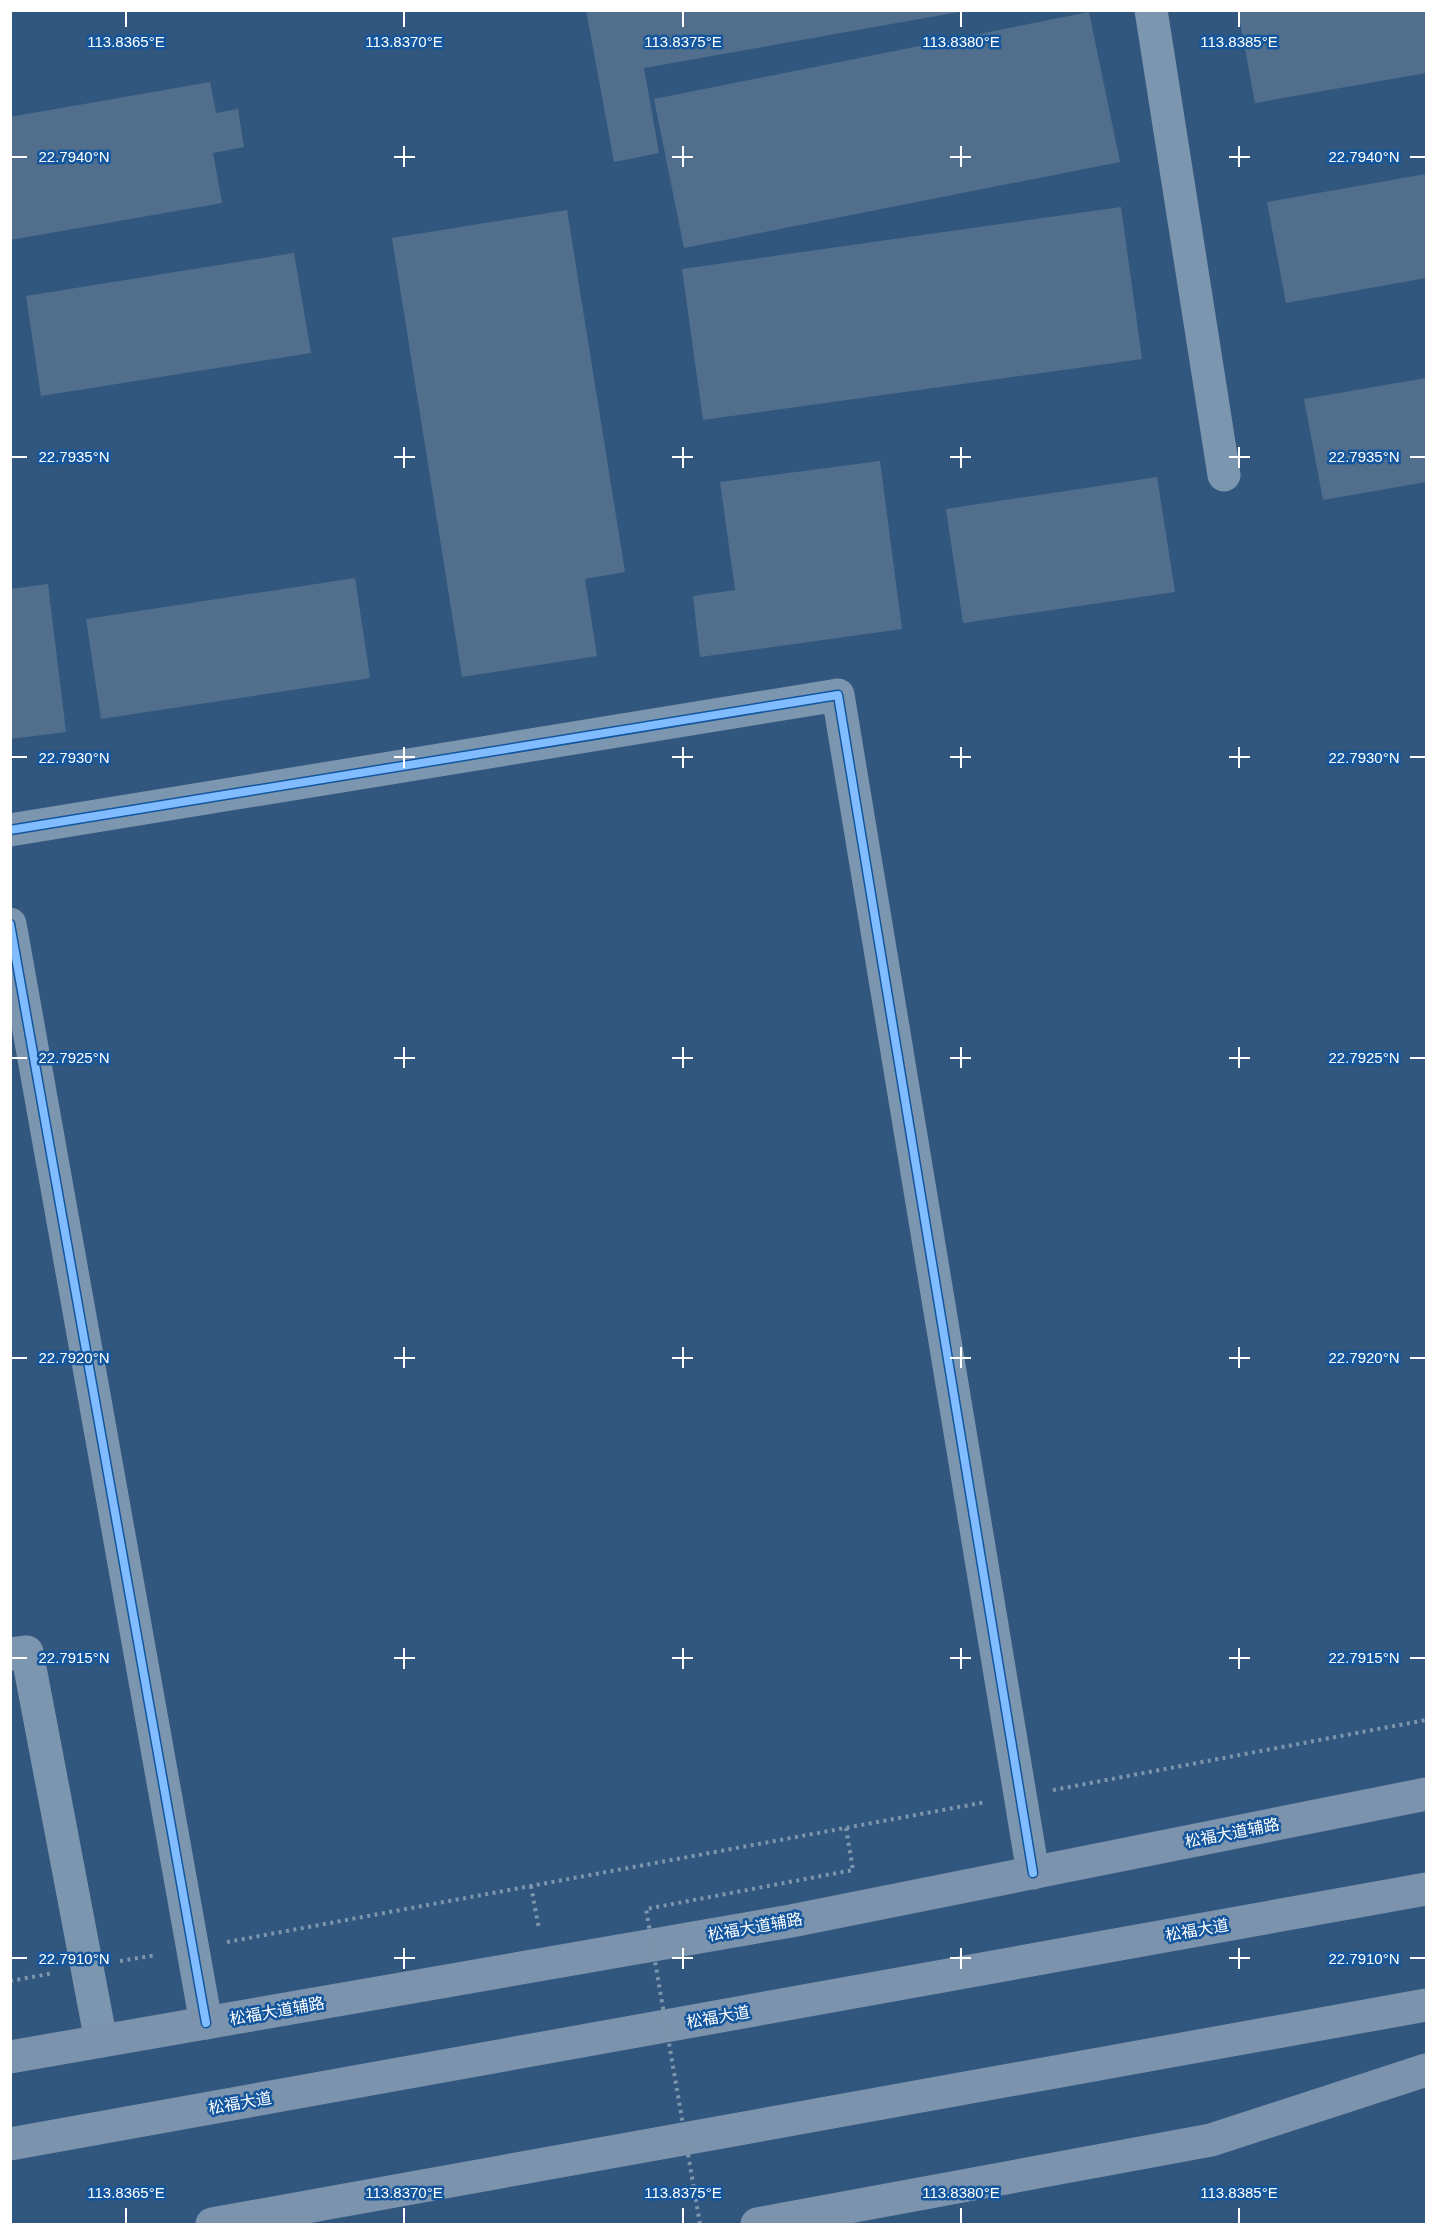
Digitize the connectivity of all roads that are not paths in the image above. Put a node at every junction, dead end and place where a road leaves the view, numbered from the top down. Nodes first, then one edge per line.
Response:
1 (1151, 10) edge
2 (1224, 475) dead end
3 (10, 830) edge
4 (10, 924) edge
5 (10, 1654) edge
6 (1426, 1794) edge
7 (1033, 1873) junction
8 (1426, 1889) edge
9 (1426, 2005) edge
10 (206, 2023) junction
11 (101, 2041) junction
12 (10, 2057) edge
13 (1426, 2070) edge
14 (10, 2144) edge
15 (212, 2224) edge
16 (757, 2224) edge

1 - 2 street
3 - 7 street
4 - 10 street
5 - 11 street
6 - 7 main road, 松福大道辅路
7 - 10 main road, 松福大道辅路
8 - 14 main road, 松福大道
9 - 15 main road
10 - 11 main road, 松福大道辅路
11 - 12 main road, 松福大道辅路
13 - 16 main road

